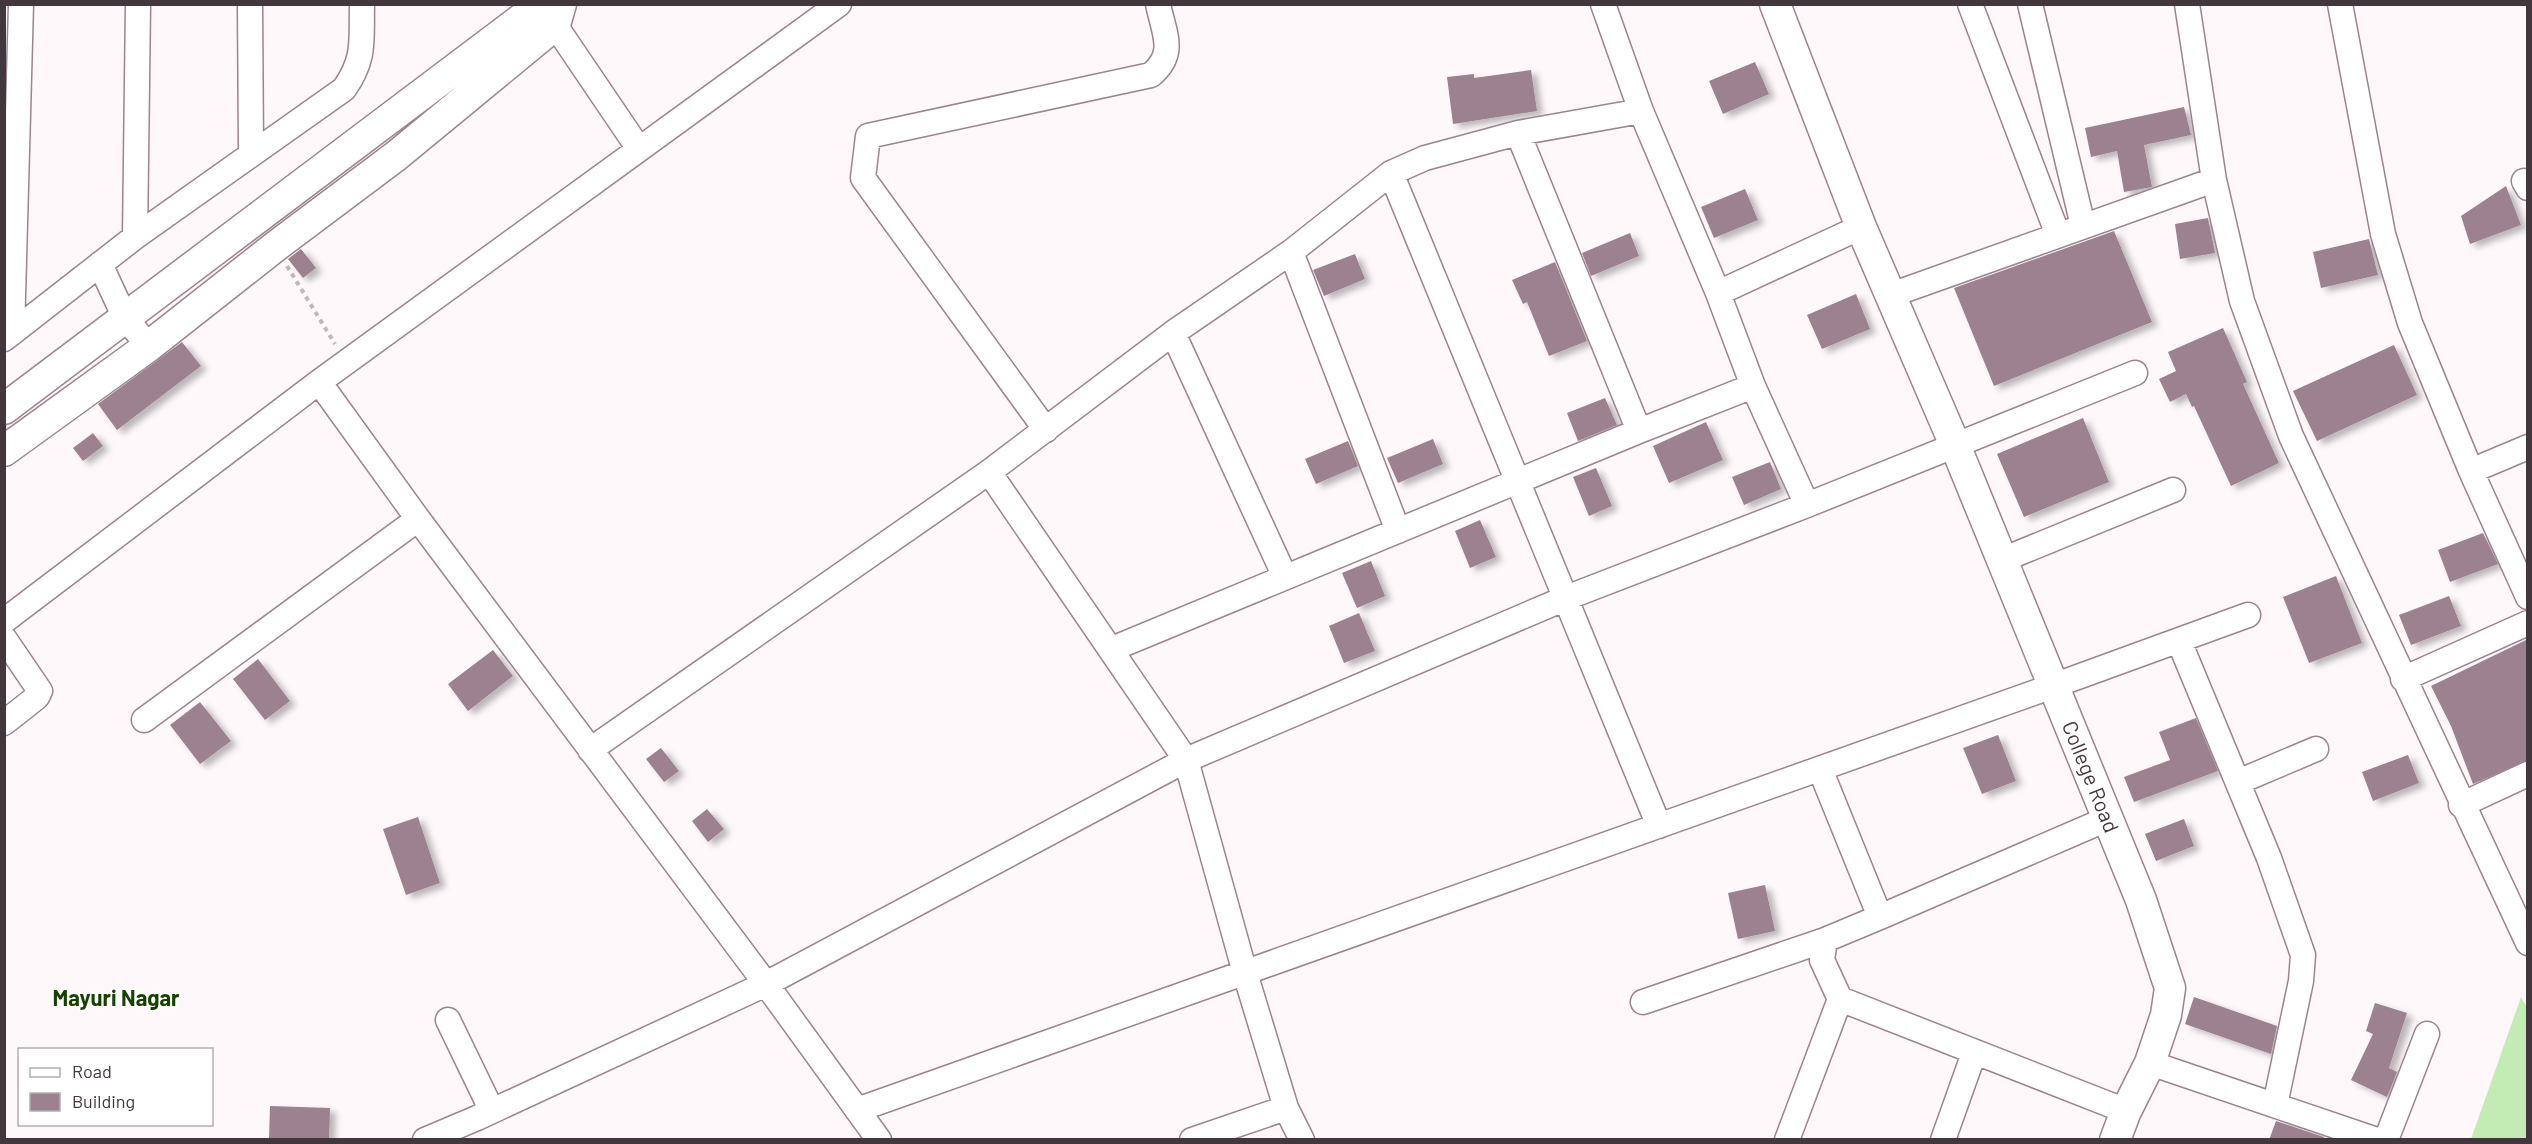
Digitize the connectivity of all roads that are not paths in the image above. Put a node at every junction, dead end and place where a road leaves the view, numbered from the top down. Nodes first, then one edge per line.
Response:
1 (21, 4) edge
2 (138, 4) edge
3 (250, 4) edge
4 (362, 4) edge
5 (839, 4) edge
6 (1158, 4) edge
7 (1603, 4) edge
8 (1775, 4) edge
9 (1970, 4) edge
10 (2030, 4) edge
11 (2187, 4) edge
12 (2340, 4) edge
13 (550, 10) edge
14 (1641, 111) junction
15 (1518, 133) junction
16 (639, 149) junction
17 (251, 152) junction
18 (1391, 173) junction
19 (2214, 180) junction
20 (2083, 226) junction
21 (1861, 227) junction
22 (2058, 235) junction
23 (135, 237) junction
24 (1291, 252) junction
25 (100, 264) junction
26 (1718, 293) junction
27 (1891, 295) junction
28 (125, 318) junction
29 (1173, 333) junction
30 (8, 336) edge
31 (149, 346) junction
32 (2135, 373) dead end
33 (319, 382) junction
34 (1754, 386) junction
35 (4, 409) edge
36 (1046, 430) junction
37 (1639, 431) junction
38 (1955, 445) junction
39 (2528, 447) edge
40 (4, 451) edge
41 (2471, 471) junction
42 (989, 472) junction
43 (1518, 481) junction
44 (2173, 490) dead end
45 (1807, 505) junction
46 (418, 519) junction
47 (1398, 531) junction
48 (2002, 560) junction
49 (1285, 577) junction
50 (2528, 597) edge
51 (1566, 598) junction
52 (2248, 615) dead end
53 (4, 621) edge
54 (2528, 623) edge
55 (4, 638) edge
56 (2179, 641) junction
57 (1112, 649) junction
58 (2403, 679) junction
59 (2053, 686) junction
60 (144, 720) dead end
61 (4, 723) edge
62 (2316, 749) dead end
63 (590, 750) junction
64 (1186, 760) junction
65 (1820, 769) junction
66 (2528, 774) edge
67 (2238, 783) junction
68 (2461, 805) junction
69 (2107, 819) junction
70 (1659, 826) junction
71 (1880, 917) junction
72 (1825, 940) junction
73 (2528, 943) edge
74 (1245, 973) junction
75 (766, 984) junction
76 (1840, 999) junction
77 (1643, 1002) dead end
78 (447, 1020) dead end
79 (2427, 1034) dead end
80 (1974, 1053) junction
81 (2150, 1063) junction
82 (2275, 1105) junction
83 (1286, 1108) junction
84 (857, 1110) junction
85 (492, 1111) junction
86 (2126, 1112) junction
87 (425, 1140) edge
88 (879, 1140) edge
89 (1192, 1140) edge
90 (1302, 1140) edge
91 (1787, 1140) edge
92 (1942, 1140) edge
93 (2115, 1140) edge
94 (2377, 1140) edge
95 (2386, 1140) edge

1 - 30 street
2 - 23 street
3 - 17 street
4 - 17 street
5 - 16 street
6 - 36 street
7 - 14 street
8 - 21 street, College Road
9 - 22 street
10 - 20 street
11 - 19 street
12 - 41 street
13 - 16 street
13 - 28 street
13 - 31 street
14 - 15 street
14 - 26 street
15 - 18 street
15 - 37 street
16 - 33 street
17 - 23 street
18 - 24 street
18 - 43 street
19 - 20 street
19 - 58 street
20 - 22 street
21 - 26 street
21 - 27 street, College Road
22 - 27 street
23 - 25 street
24 - 29 street
24 - 47 street
25 - 28 street
25 - 30 street
26 - 34 street
27 - 38 street, College Road
28 - 31 street
28 - 35 street
29 - 36 street
29 - 49 street
31 - 40 street
32 - 38 street
33 - 46 street
33 - 53 street
34 - 37 street
34 - 45 street
36 - 42 street
37 - 43 street
38 - 45 street
38 - 48 street, College Road
39 - 41 street
41 - 50 street
42 - 57 street
42 - 63 street
43 - 47 street
43 - 51 street
44 - 48 street
45 - 51 street
46 - 60 street
46 - 63 street
47 - 49 street
48 - 59 street, College Road
49 - 57 street
51 - 64 street
51 - 70 street
52 - 56 street
54 - 58 street
55 - 61 street
56 - 59 street
56 - 67 street
57 - 64 street
58 - 68 street
59 - 65 street
59 - 69 street, College Road
62 - 67 street
63 - 75 street
64 - 74 street
64 - 75 street
65 - 70 street
65 - 71 street
66 - 68 street
67 - 82 street
68 - 73 street
69 - 71 street
69 - 81 street, College Road
70 - 74 street
71 - 72 street
72 - 76 street
72 - 77 street
74 - 83 street
74 - 84 street
75 - 84 street
75 - 85 street
76 - 80 street
76 - 91 street
78 - 85 street
79 - 95 street
80 - 86 street
80 - 92 street
81 - 82 street
81 - 86 street, College Road
82 - 94 street
83 - 89 street
83 - 90 street
84 - 88 street
85 - 87 street
86 - 93 street, College Road

